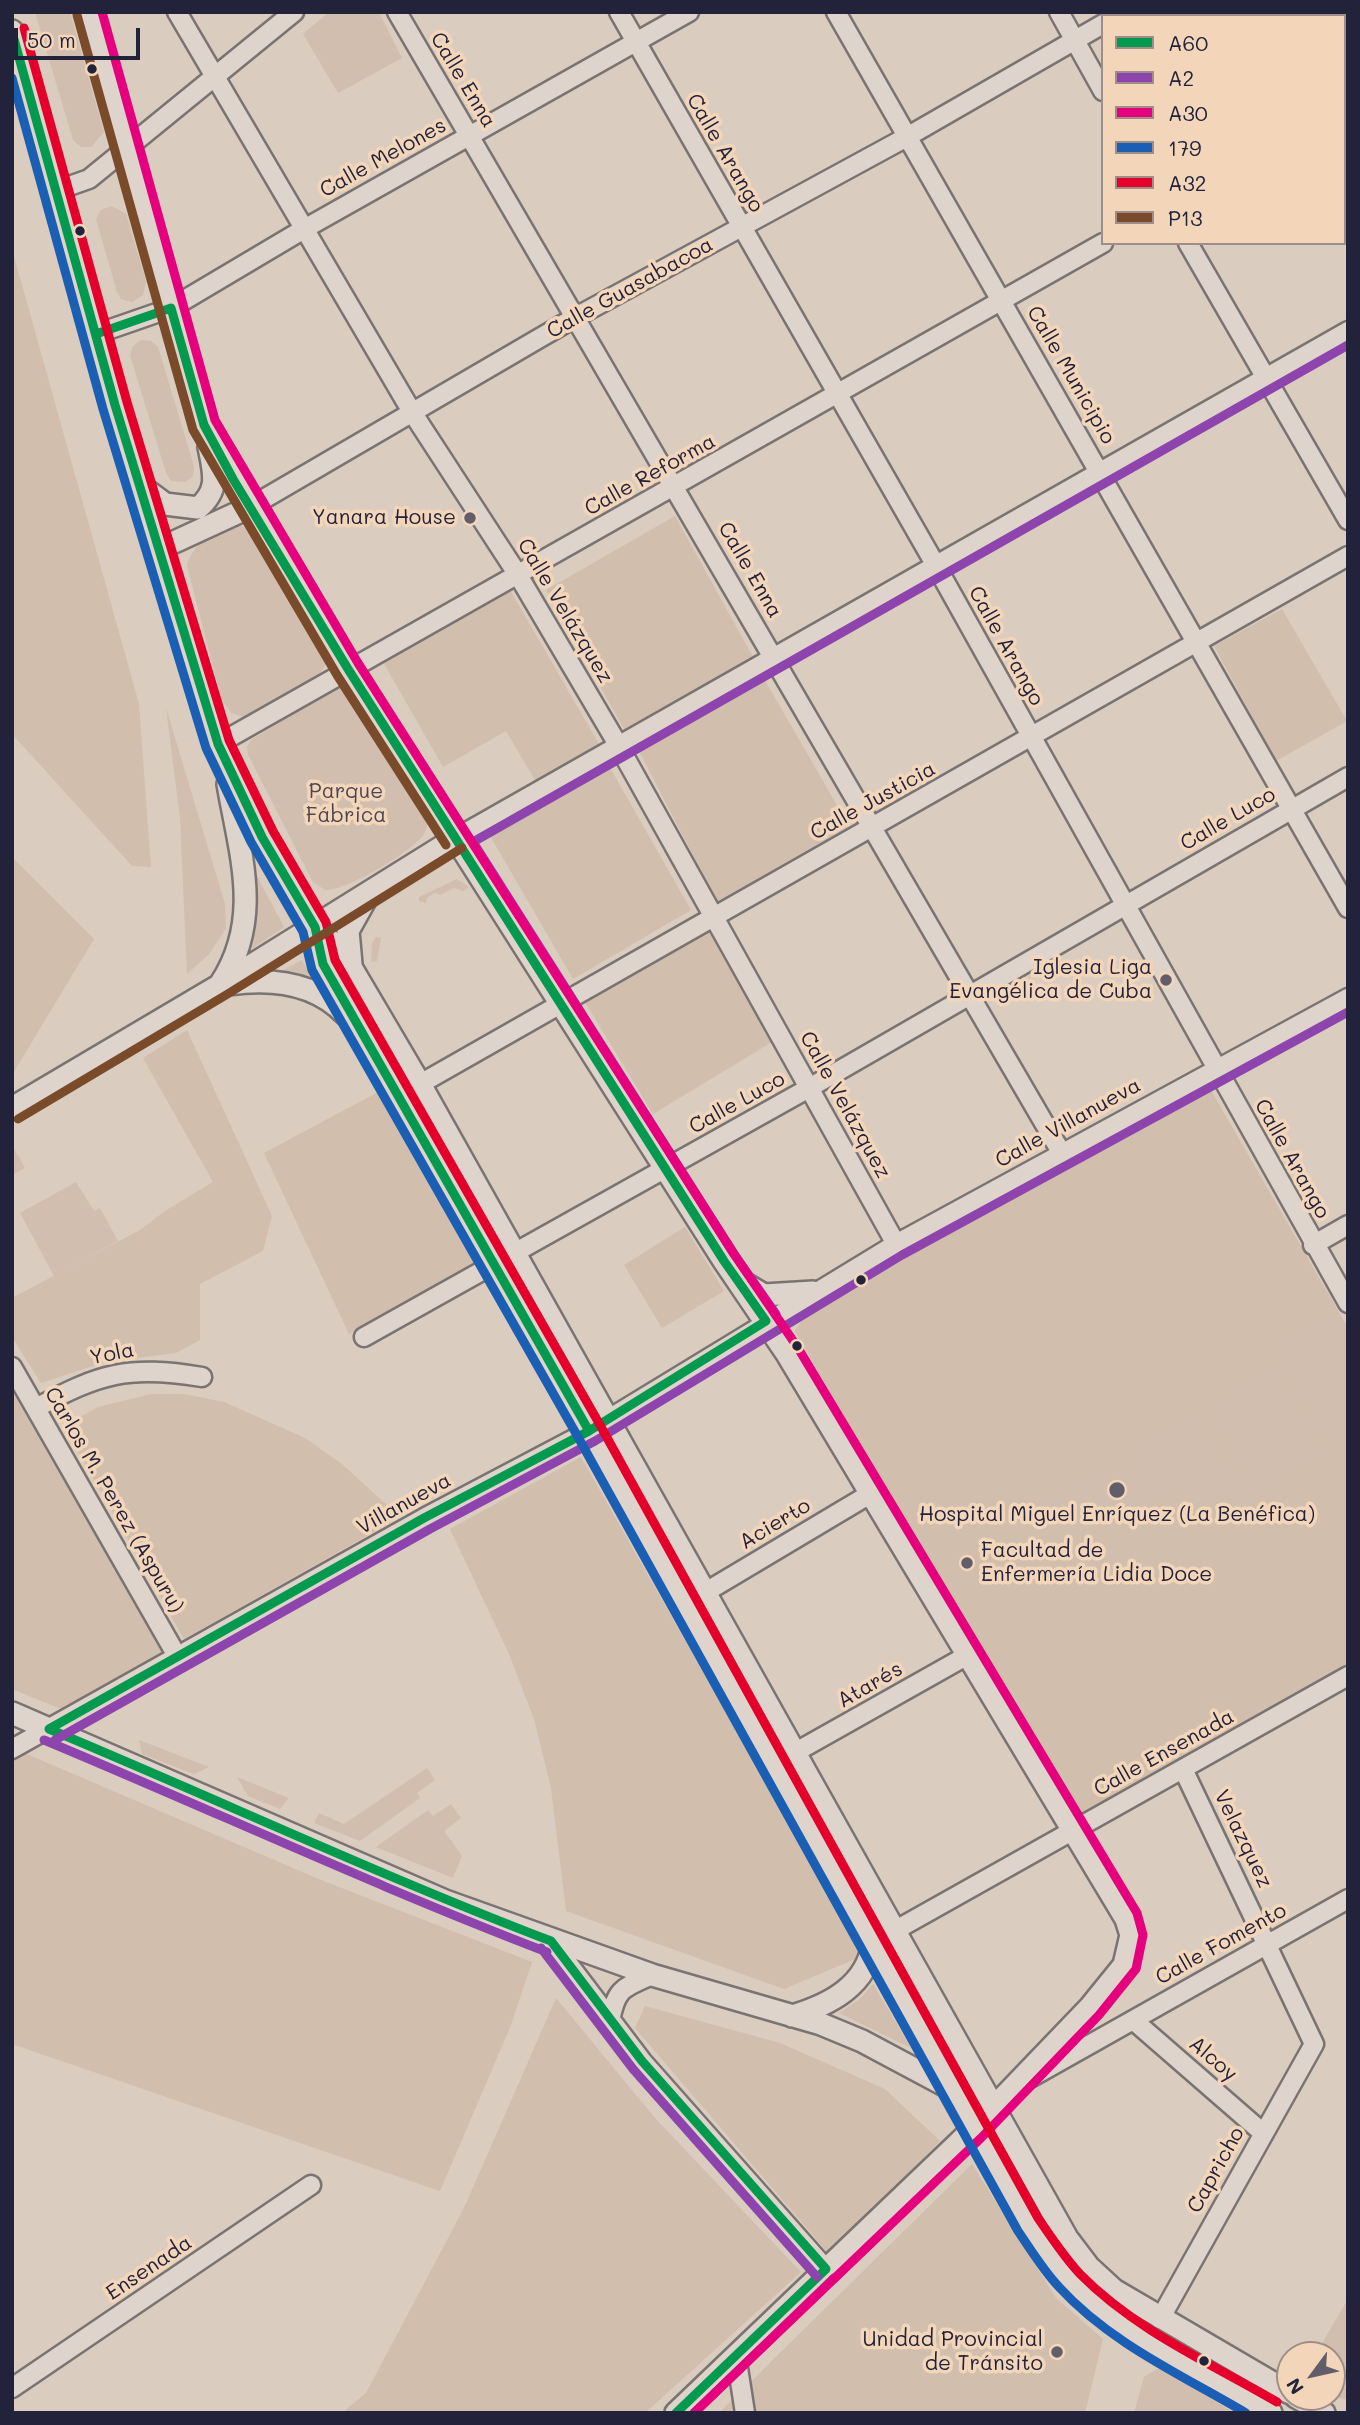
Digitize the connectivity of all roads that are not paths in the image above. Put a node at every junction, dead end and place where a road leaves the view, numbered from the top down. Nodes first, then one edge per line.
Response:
1 (89, 12) edge
2 (177, 12) edge
3 (294, 12) edge
4 (397, 12) edge
5 (619, 12) edge
6 (689, 12) edge
7 (836, 12) edge
8 (1059, 12) edge
9 (1101, 25) edge
10 (12, 31) edge
11 (1074, 41) junction
12 (636, 43) junction
13 (216, 77) junction
14 (1101, 88) edge
15 (470, 135) junction
16 (905, 138) junction
17 (125, 151) junction
18 (55, 191) junction
19 (740, 227) junction
20 (304, 229) junction
21 (1101, 244) edge
22 (1189, 245) edge
23 (1002, 302) junction
24 (171, 308) junction
25 (575, 318) junction
26 (1348, 331) edge
27 (96, 334) junction
28 (1264, 377) junction
29 (838, 395) junction
30 (412, 412) junction
31 (204, 425) junction
32 (1100, 470) junction
33 (233, 479) junction
34 (138, 484) junction
35 (676, 486) junction
36 (209, 499) junction
37 (250, 507) junction
38 (1348, 520) edge
39 (157, 550) junction
40 (1348, 556) edge
41 (935, 564) junction
42 (518, 575) junction
43 (1198, 644) junction
44 (773, 655) junction
45 (348, 669) junction
46 (1030, 737) junction
47 (617, 743) junction
48 (221, 751) junction
49 (1348, 777) edge
50 (1291, 809) junction
51 (871, 830) junction
52 (456, 838) junction
53 (370, 892) junction
54 (1124, 905) junction
55 (1348, 908) edge
56 (713, 915) junction
57 (315, 927) junction
58 (351, 964) junction
59 (220, 985) junction
60 (970, 995) junction
61 (1348, 998) edge
62 (562, 1006) junction
63 (359, 1029) junction
64 (1216, 1069) junction
65 (420, 1084) junction
66 (809, 1088) junction
67 (12, 1108) edge
68 (1061, 1152) junction
69 (666, 1169) junction
70 (1348, 1226) edge
71 (896, 1244) junction
72 (1313, 1245) junction
73 (514, 1254) junction
74 (494, 1265) junction
75 (729, 1269) junction
76 (813, 1292) junction
77 (1348, 1303) edge
78 (766, 1321) junction
79 (364, 1337) dead end
80 (12, 1367) edge
81 (202, 1377) dead end
82 (36, 1408) junction
83 (608, 1419) junction
84 (589, 1431) junction
85 (870, 1494) junction
86 (704, 1593) junction
87 (968, 1655) junction
88 (177, 1656) junction
89 (1346, 1682) edge
90 (12, 1713) edge
91 (49, 1729) junction
92 (12, 1749) edge
93 (794, 1753) junction
94 (1183, 1769) junction
95 (1071, 1831) junction
96 (1348, 1899) edge
97 (894, 1931) junction
98 (551, 1941) junction
99 (873, 1943) junction
100 (1268, 1943) junction
101 (652, 1975) junction
102 (791, 2016) junction
103 (1133, 2020) junction
104 (610, 2021) junction
105 (1314, 2044) joint
106 (887, 2055) junction
107 (951, 2088) junction
108 (1008, 2091) junction
109 (992, 2108) junction
110 (973, 2129) junction
111 (1263, 2133) junction
112 (311, 2185) dead end
113 (826, 2269) junction
114 (1160, 2319) junction
115 (736, 2355) junction
116 (1276, 2385) edge
117 (12, 2388) edge
118 (677, 2413) edge
119 (745, 2413) edge
120 (1271, 2413) edge

1 - 17 main road
2 - 13 street, Calle Velázquez
3 - 13 street
4 - 15 street, Calle Enna
5 - 12 street, Calle Arango
6 - 12 street, Calle Melones
7 - 16 street, Calle Municipio
8 - 11 street
9 - 11 street, Calle Guasabacoa
10 - 18 main road
11 - 14 street
11 - 16 street, Calle Guasabacoa
12 - 15 street, Calle Melones
12 - 19 street, Calle Arango
13 - 17 street
13 - 20 street, Calle Velázquez
15 - 20 street, Calle Melones
15 - 25 street, Calle Enna
16 - 19 street, Calle Guasabacoa
16 - 23 street, Calle Municipio
17 - 18 street
17 - 24 main road
18 - 27 main road
19 - 25 street, Calle Guasabacoa
19 - 29 street, Calle Arango
20 - 24 street, Calle Melones
20 - 30 street, Calle Velázquez
21 - 23 street, Calle Reforma
22 - 28 street
23 - 29 street, Calle Reforma
23 - 32 street, Calle Municipio
24 - 27 street, Calle Melones
24 - 31 main road
25 - 30 street, Calle Guasabacoa
25 - 35 street, Calle Enna
26 - 28 street
27 - 34 main road
28 - 32 street
28 - 38 street
29 - 35 street, Calle Reforma
29 - 41 street, Calle Arango
30 - 37 street, Calle Guasabacoa
30 - 42 street, Calle Velázquez
31 - 33 main road
31 - 36 main road
32 - 41 street
32 - 43 street, Calle Municipio
33 - 36 main road
33 - 37 main road
34 - 36 main road
34 - 39 main road
35 - 42 street, Calle Reforma
35 - 44 street, Calle Enna
37 - 39 main road, Calle Guasabacoa
37 - 45 main road
39 - 48 main road
40 - 43 street, Calle Justicia
41 - 44 street
41 - 46 street, Calle Arango
42 - 45 street, Calle Reforma
42 - 47 street, Calle Velázquez
43 - 46 street, Calle Justicia
43 - 50 street, Calle Municipio
44 - 47 street
44 - 51 street, Calle Enna
45 - 48 street, Calle Reforma
45 - 52 main road
46 - 51 street, Calle Justicia
46 - 54 street, Calle Arango
47 - 52 street
47 - 56 street, Calle Velázquez
48 - 57 main road
48 - 59 main road
49 - 50 street, Calle Luco
50 - 54 street, Calle Luco
50 - 55 street, Calle Municipio
51 - 56 street, Calle Justicia
51 - 60 street, Calle Enna
52 - 53 main road
52 - 62 main road
53 - 57 main road
53 - 58 main road
54 - 60 street, Calle Luco
54 - 64 street, Calle Arango
56 - 62 street, Calle Justicia
56 - 66 street, Calle Velázquez
57 - 58 main road
57 - 59 main road
57 - 63 main road
58 - 65 main road
59 - 63 main road
59 - 67 main road
60 - 66 street, Calle Luco
60 - 68 street, Calle Enna
61 - 64 street, Calle Villanueva
62 - 65 street, Calle Justicia
62 - 69 main road
63 - 74 main road
64 - 68 street, Calle Villanueva
64 - 72 street, Calle Arango
65 - 73 main road
66 - 69 street, Calle Luco
66 - 71 street, Calle Velázquez
68 - 71 street, Calle Villanueva
69 - 73 street, Calle Luco
69 - 75 main road
70 - 72 street
71 - 76 street, Calle Villanueva
72 - 77 street, Calle Arango
73 - 74 street, Calle Luco
73 - 83 main road
74 - 79 street, Calle Luco
74 - 84 main road
75 - 76 main road
75 - 78 main road
76 - 78 street, Villanueva
78 - 83 street, Villanueva
78 - 85 main road
80 - 82 street, Carlos M. Perez (Aspuru)
81 - 82 street, Yola
82 - 88 street, Carlos M. Perez (Aspuru)
83 - 84 street, Villanueva
83 - 86 main road
84 - 88 street, Villanueva
84 - 99 main road
85 - 86 street, Acierto
85 - 87 main road
86 - 93 main road
87 - 93 street, Atarés
87 - 95 main road
88 - 91 street, Villanueva
89 - 94 street, Calle Ensenada
90 - 91 main road
91 - 92 street, Villanueva
91 - 98 main road
93 - 97 main road
94 - 95 street, Calle Ensenada
94 - 100 street, Velazquez
95 - 97 street, Calle Ensenada
95 - 108 main road
96 - 100 street, Calle Fomento
97 - 109 main road
98 - 101 main road
98 - 104 street
99 - 102 main road
99 - 107 main road
100 - 103 street, Calle Fomento
100 - 105 street, Velazquez
101 - 102 main road
101 - 104 street
102 - 106 main road
103 - 108 street, Calle Fomento
103 - 111 street, Alcoy
104 - 113 street
105 - 111 street, Capricho
106 - 107 main road
106 - 110 main road
107 - 109 main road
107 - 110 main road
108 - 109 main road
109 - 110 main road
109 - 114 main road
110 - 113 main road
110 - 120 main road
111 - 114 street, Capricho
112 - 117 street, Ensenada
113 - 115 main road
114 - 116 main road
115 - 118 main road
115 - 119 street

